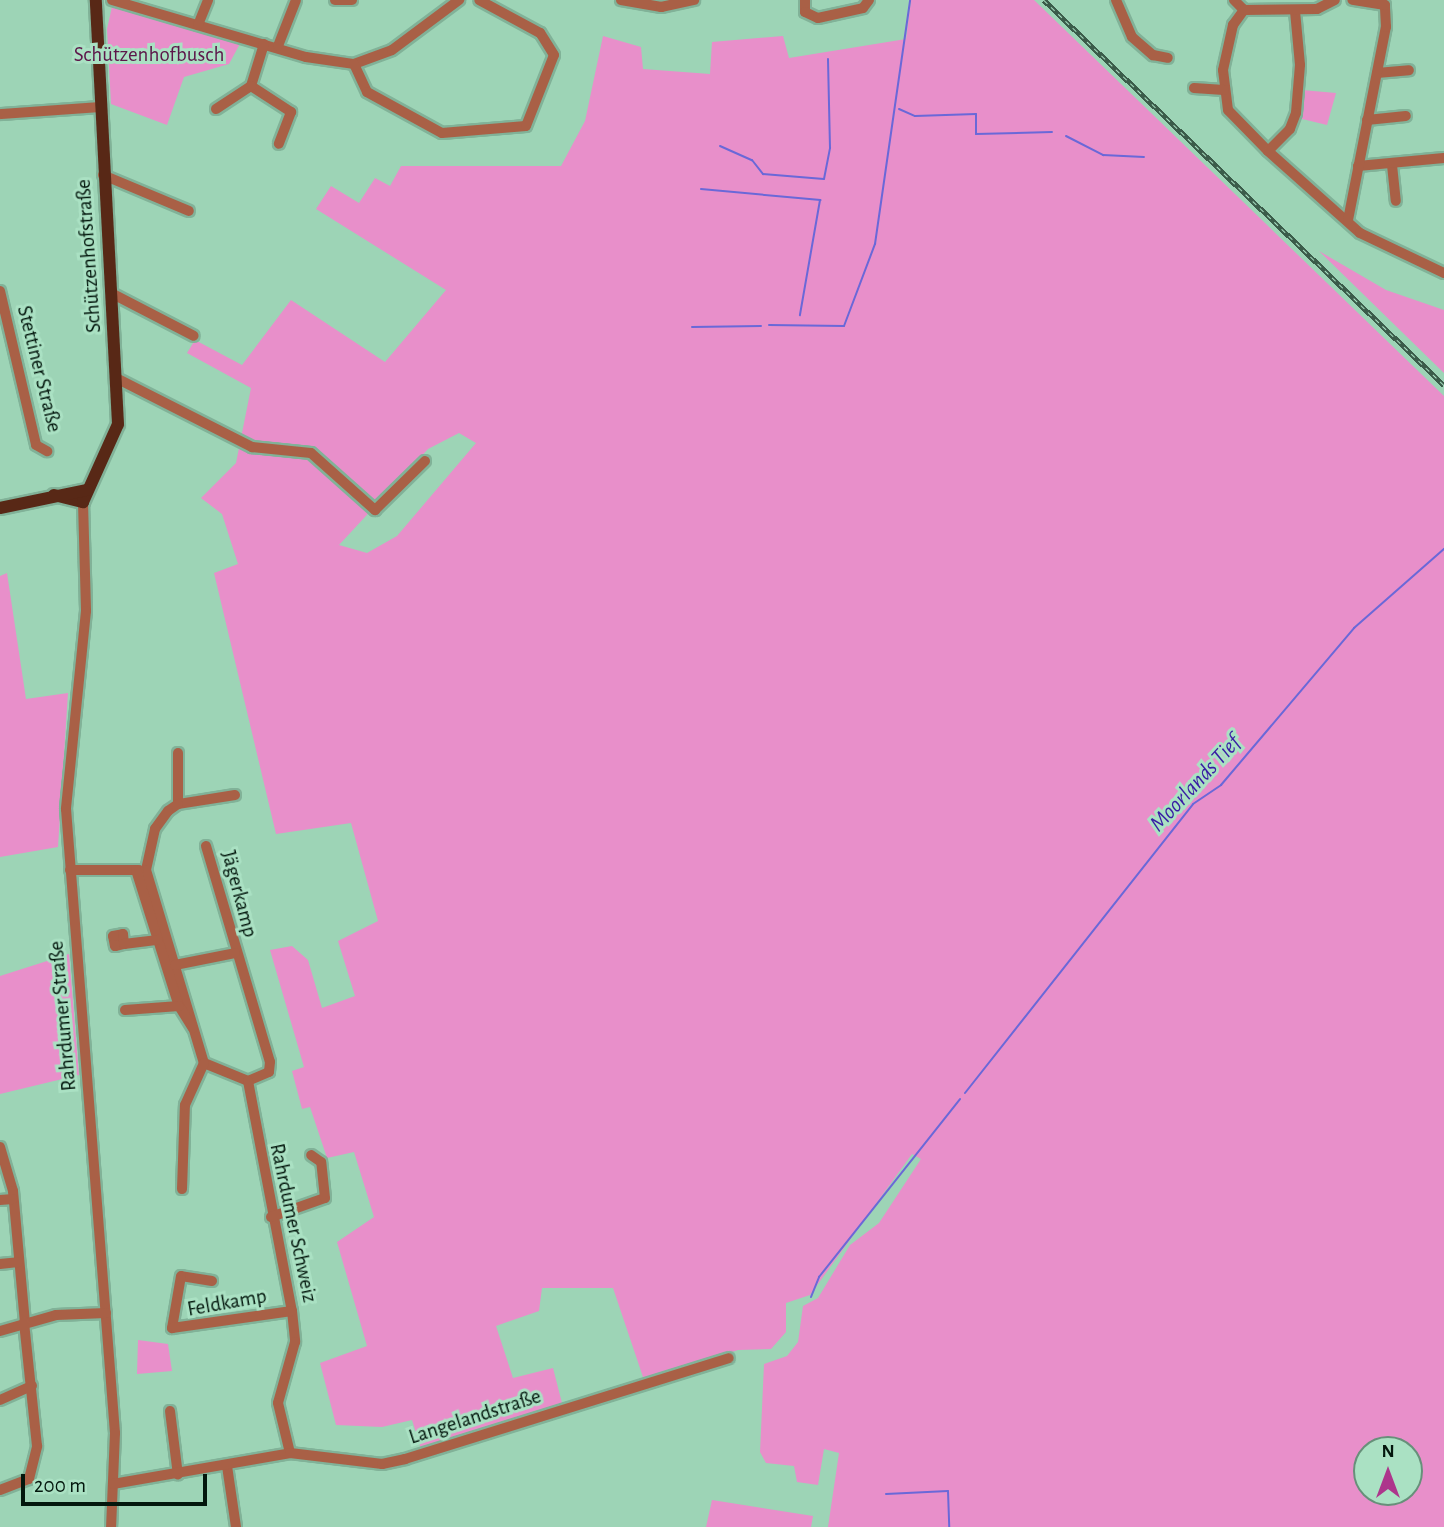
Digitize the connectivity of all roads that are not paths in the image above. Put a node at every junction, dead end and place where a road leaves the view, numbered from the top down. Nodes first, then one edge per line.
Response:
1 (96, 0) edge
2 (112, 0) edge
3 (208, 0) edge
4 (296, 0) edge
5 (335, 0) edge
6 (352, 0) edge
7 (459, 0) edge
8 (479, 0) edge
9 (621, 0) edge
10 (694, 0) edge
11 (805, 0) edge
12 (869, 0) edge
13 (1116, 0) edge
14 (1234, 0) edge
15 (1335, 0) edge
16 (1352, 0) edge
17 (1244, 10) junction
18 (1295, 11) junction
19 (198, 25) junction
20 (264, 44) junction
21 (278, 46) junction
22 (1168, 58) dead end
23 (354, 64) junction
24 (1409, 70) dead end
25 (1377, 73) junction
26 (251, 86) junction
27 (1194, 88) dead end
28 (1224, 90) junction
29 (99, 107) junction
30 (216, 109) dead end
31 (0, 114) edge
32 (1406, 116) dead end
33 (1367, 121) junction
34 (279, 144) dead end
35 (1268, 151) junction
36 (1444, 158) edge
37 (1392, 165) junction
38 (1358, 166) junction
39 (103, 175) junction
40 (1396, 201) dead end
41 (189, 211) dead end
42 (1348, 220) junction
43 (1444, 274) edge
44 (0, 291) edge
45 (111, 293) junction
46 (194, 336) dead end
47 (116, 378) junction
48 (47, 451) dead end
49 (425, 461) dead end
50 (85, 496) junction
51 (4, 508) edge
52 (177, 753) dead end
53 (235, 795) dead end
54 (178, 804) junction
55 (206, 846) dead end
56 (70, 870) junction
57 (141, 870) junction
58 (159, 940) junction
59 (124, 944) dead end
60 (235, 953) junction
61 (175, 965) junction
62 (179, 1006) junction
63 (125, 1010) dead end
64 (193, 1028) junction
65 (204, 1063) junction
66 (248, 1082) junction
67 (0, 1147) edge
68 (310, 1155) dead end
69 (182, 1189) dead end
70 (13, 1199) junction
71 (0, 1200) edge
72 (271, 1217) junction
73 (18, 1262) junction
74 (0, 1264) edge
75 (212, 1281) dead end
76 (292, 1311) junction
77 (106, 1312) junction
78 (24, 1322) junction
79 (0, 1331) edge
80 (729, 1358) dead end
81 (32, 1386) junction
82 (0, 1400) edge
83 (170, 1411) dead end
84 (290, 1453) junction
85 (227, 1466) junction
86 (178, 1475) junction
87 (113, 1484) junction
88 (0, 1490) edge
89 (111, 1527) edge
90 (236, 1527) edge

1 - 29 main road, Schützenhofstraße
2 - 19 street
3 - 19 street
4 - 21 street
5 - 6 street
7 - 23 street
8 - 23 street
9 - 10 street
11 - 12 street
13 - 22 street
14 - 17 street
15 - 18 street
16 - 25 street
17 - 18 street
17 - 28 street
18 - 35 street
19 - 20 street
20 - 21 street
20 - 26 street
21 - 23 street
24 - 25 street
25 - 33 street
26 - 30 street
26 - 34 street
27 - 28 street
28 - 35 street
29 - 31 street
29 - 39 main road, Schützenhofstraße
32 - 33 street
33 - 38 street
35 - 42 street
36 - 37 street
37 - 38 street
37 - 40 street
38 - 42 street
39 - 41 street
39 - 45 main road, Schützenhofstraße
42 - 43 street
44 - 48 street, Stettiner Straße
45 - 46 street
45 - 47 main road, Schützenhofstraße
47 - 49 street
47 - 50 main road, Schützenhofstraße
50 - 51 main road
50 - 56 street, Rahrdumer Straße
52 - 54 street
53 - 54 street
54 - 57 street
55 - 60 street, Jägerkamp
56 - 57 street
56 - 77 street, Rahrdumer Straße
57 - 58 street
57 - 61 street
58 - 59 street
58 - 62 street
60 - 61 street, Jägerkamp
60 - 66 street, Jägerkamp
61 - 64 street
62 - 63 street
62 - 64 street
64 - 65 street
65 - 66 street
65 - 69 street
66 - 72 street, Rahrdumer Schweiz
67 - 70 street
68 - 72 street
70 - 71 street
70 - 73 street
72 - 76 street, Rahrdumer Schweiz
73 - 74 street
73 - 78 street
75 - 76 street, Feldkamp
76 - 84 street, Rahrdumer Schweiz
77 - 78 street
77 - 87 street, Rahrdumer Straße
78 - 79 street
78 - 81 street
80 - 84 street, Langelandstraße
81 - 82 street
81 - 88 street
83 - 86 street
84 - 85 street, Langelandstraße
85 - 86 street, Langelandstraße
85 - 90 street
86 - 87 street, Langelandstraße
87 - 89 street, Rahrdumer Straße

